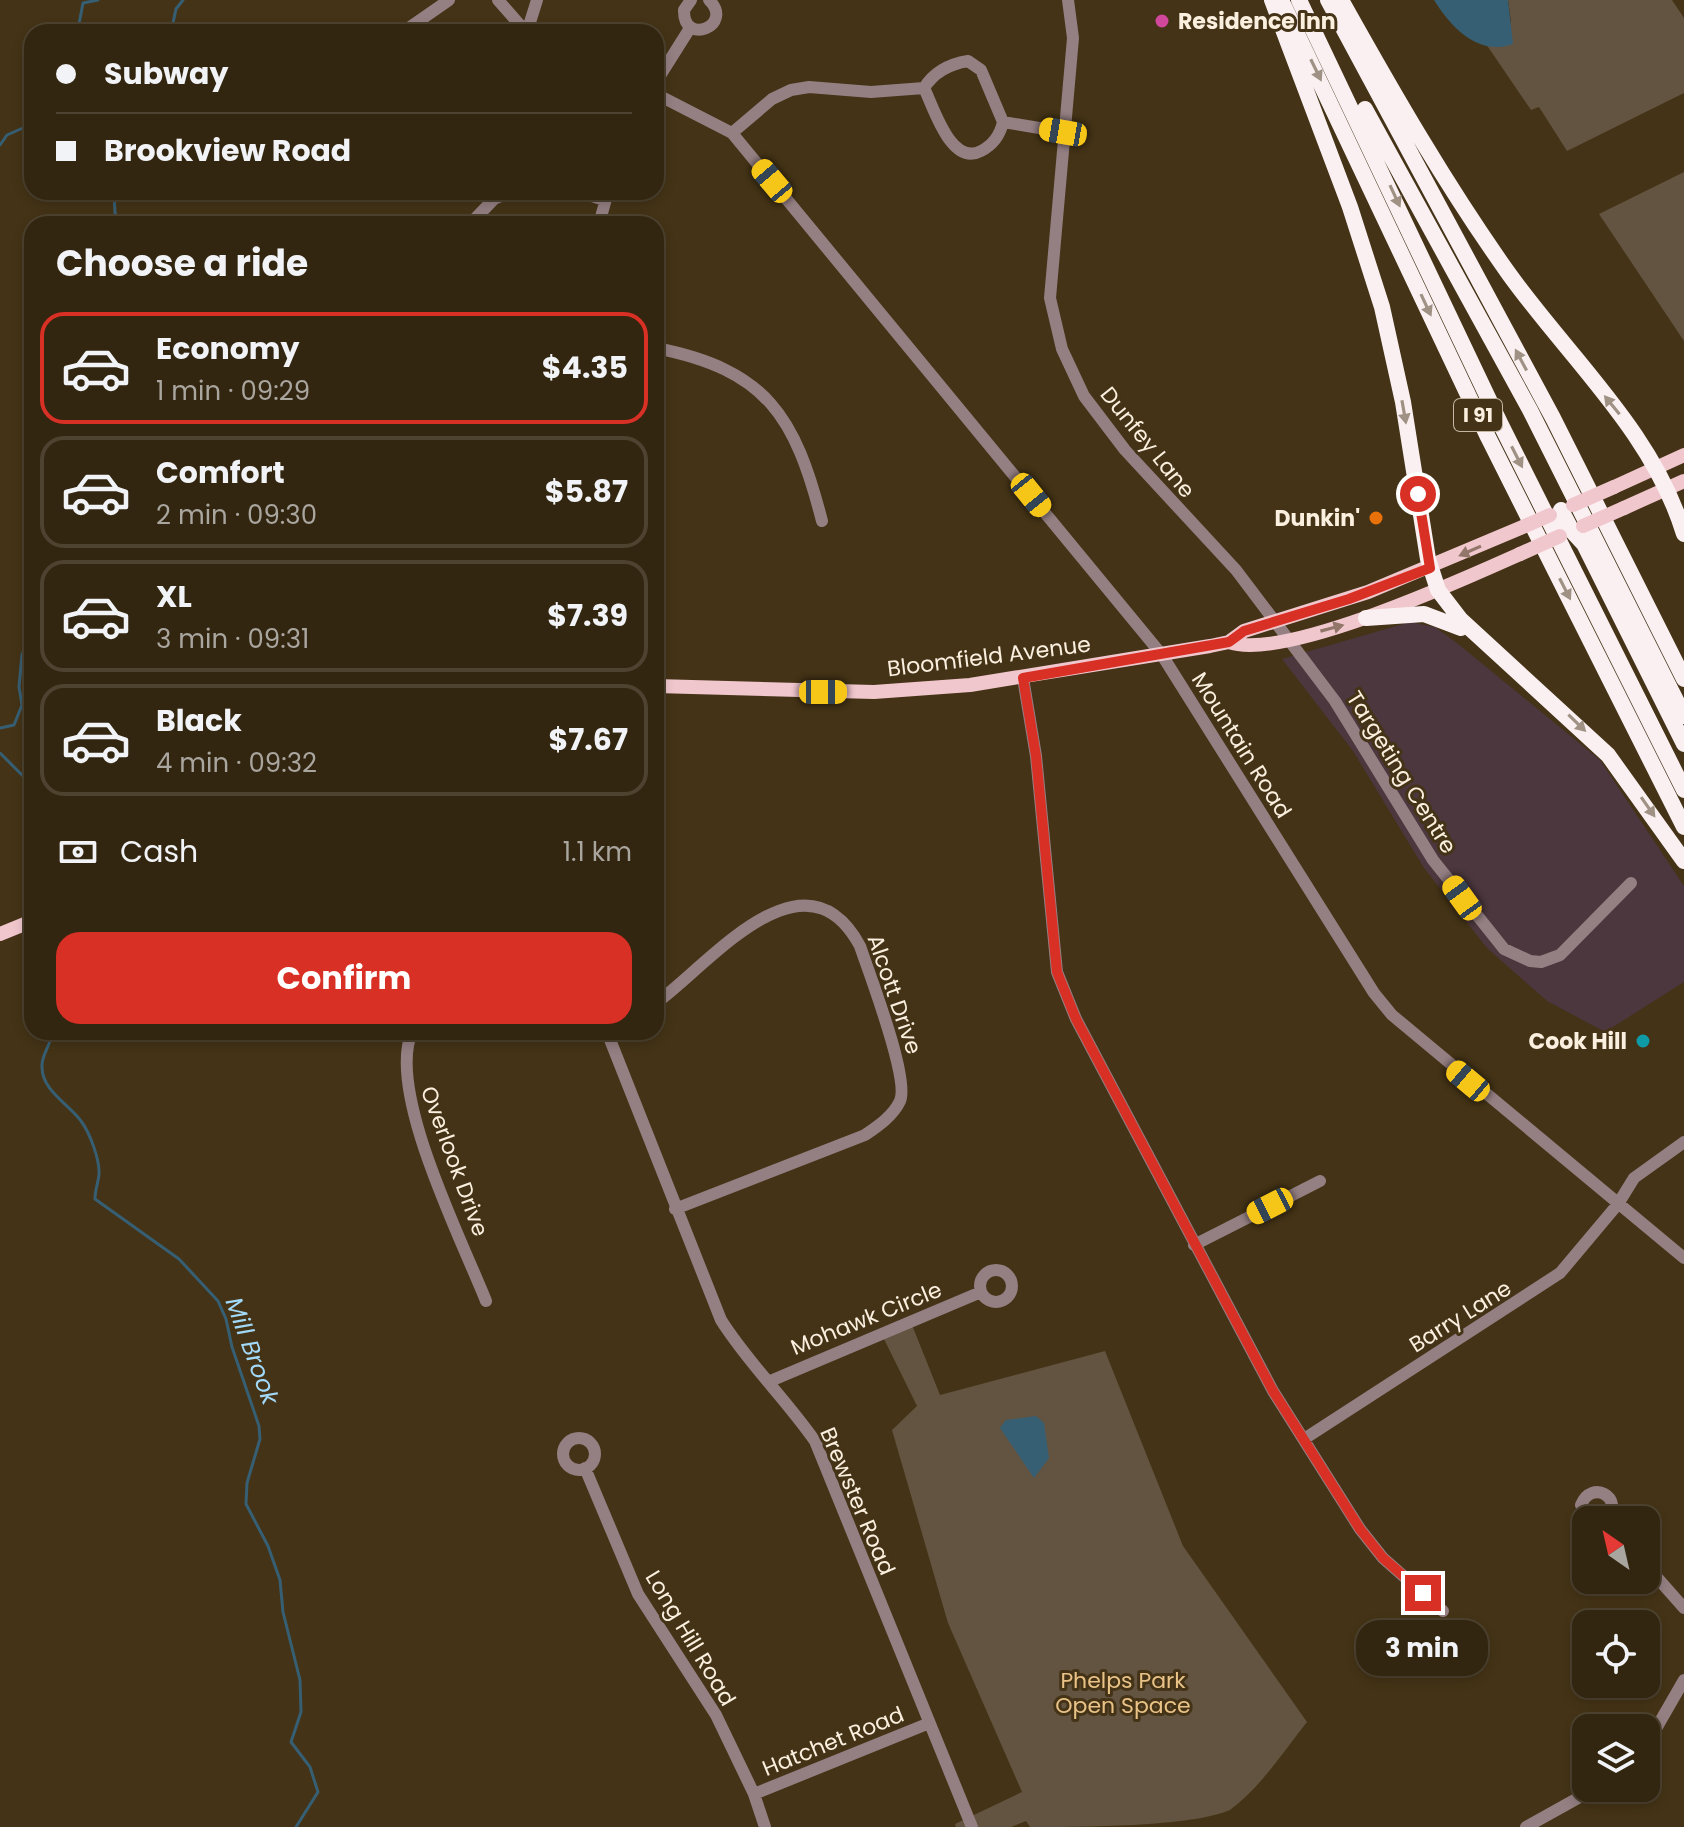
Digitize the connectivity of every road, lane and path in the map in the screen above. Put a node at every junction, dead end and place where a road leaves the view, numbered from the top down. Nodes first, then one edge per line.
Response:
1 (449, 0) edge
2 (498, 0) edge
3 (537, 0) edge
4 (691, 0) edge
5 (709, 0) edge
6 (1068, 0) edge
7 (1272, 0) edge
8 (1281, 0) edge
9 (1299, 0) edge
10 (1310, 0) edge
11 (1328, 0) edge
12 (1341, 0) edge
13 (414, 24) edge
14 (520, 24) edge
15 (530, 24) edge
16 (690, 28) junction
17 (664, 69) edge
18 (924, 88) junction
19 (664, 98) edge
20 (1003, 122) junction
21 (1063, 132) junction
22 (732, 133) junction
23 (493, 200) edge
24 (478, 216) edge
25 (664, 350) edge
26 (1684, 455) edge
27 (1658, 467) junction
28 (1676, 485) edge
29 (1561, 510) junction
30 (822, 521) dead end
31 (1572, 531) junction
32 (1684, 534) edge
33 (1430, 568) junction
34 (1438, 590) junction
35 (1358, 596) junction
36 (1366, 618) junction
37 (1273, 623) junction
38 (1475, 633) junction
39 (1286, 639) junction
40 (1229, 642) junction
41 (1162, 655) junction
42 (1023, 678) junction
43 (1684, 679) edge
44 (664, 686) edge
45 (1684, 716) edge
46 (1684, 744) edge
47 (1684, 766) edge
48 (1684, 790) edge
49 (1684, 827) edge
50 (1684, 861) edge
51 (1631, 883) dead end
52 (24, 924) edge
53 (0, 934) edge
54 (664, 996) edge
55 (408, 1040) edge
56 (610, 1040) edge
57 (1684, 1142) edge
58 (1320, 1181) dead end
59 (1618, 1204) junction
60 (675, 1209) junction
61 (1194, 1245) junction
62 (1684, 1258) edge
63 (981, 1292) dead end
64 (486, 1301) dead end
65 (768, 1382) junction
66 (1304, 1439) junction
67 (585, 1468) dead end
68 (1581, 1506) edge
69 (1612, 1506) edge
70 (1660, 1581) edge
71 (1684, 1608) edge
72 (1443, 1611) dead end
73 (1684, 1680) edge
74 (1660, 1722) edge
75 (927, 1724) junction
76 (754, 1794) junction
77 (1572, 1801) edge
78 (765, 1827) edge
79 (972, 1827) edge
80 (1526, 1827) edge

1 - 13 street
2 - 14 street
3 - 15 street
4 - 16 street
5 - 16 street
6 - 21 street, Dunfey Lane
7 -> 33 highway
8 -> 49 highway, I 91
9 -> 48 highway
10 - 45 highway
43 -> 11 highway
27 -> 12 highway
16 - 17 street
18 - 20 street
18 - 20 street
18 - 22 street
19 - 22 street, Mountain Road
20 - 21 street
21 - 37 street, Dunfey Lane
22 - 41 street, Mountain Road
23 - 24 street
25 - 30 street
26 - 27 main road, Bloomfield Avenue
27 - 28 highway
27 - 29 main road, Bloomfield Avenue, bridge
28 - 31 main road, Bloomfield Avenue, bridge
28 - 32 highway
29 - 31 highway
29 -> 33 main road, Bloomfield Avenue, bridge
31 - 34 main road, Bloomfield Avenue, bridge
31 - 46 highway
31 - 47 highway
33 - 34 highway
33 - 35 main road, Bloomfield Avenue
34 - 36 main road, Bloomfield Avenue
34 - 38 highway
35 - 36 main road
35 - 37 main road, Bloomfield Avenue
36 - 38 highway
39 -> 36 main road, Bloomfield Avenue
37 - 39 street, Dunfey Lane
37 - 40 main road, Bloomfield Avenue
38 -> 50 highway
39 - 40 main road, Bloomfield Avenue
39 - 51 street, Targeting Centre
40 - 41 main road, Bloomfield Avenue
41 - 42 main road, Bloomfield Avenue
41 - 59 street, Mountain Road
42 - 44 main road, Bloomfield Avenue
42 - 61 street
52 - 53 main road
54 - 60 street, Alcott Drive
55 - 64 street, Overlook Drive
56 - 60 street, Brewster Road
57 - 59 street, Barry Lane
58 - 61 street
59 - 62 street, Mountain Road
59 - 66 street, Barry Lane
60 - 65 street, Brewster Road
61 - 66 street
63 - 65 street, Mohawk Circle
65 - 75 street, Brewster Road
66 - 72 street
67 - 76 street, Long Hill Road
68 - 69 street
70 - 71 street
73 - 74 street
75 - 76 street, Hatchet Road
75 - 79 street, Brewster Road
76 - 78 street, Long Hill Road
77 - 80 street

